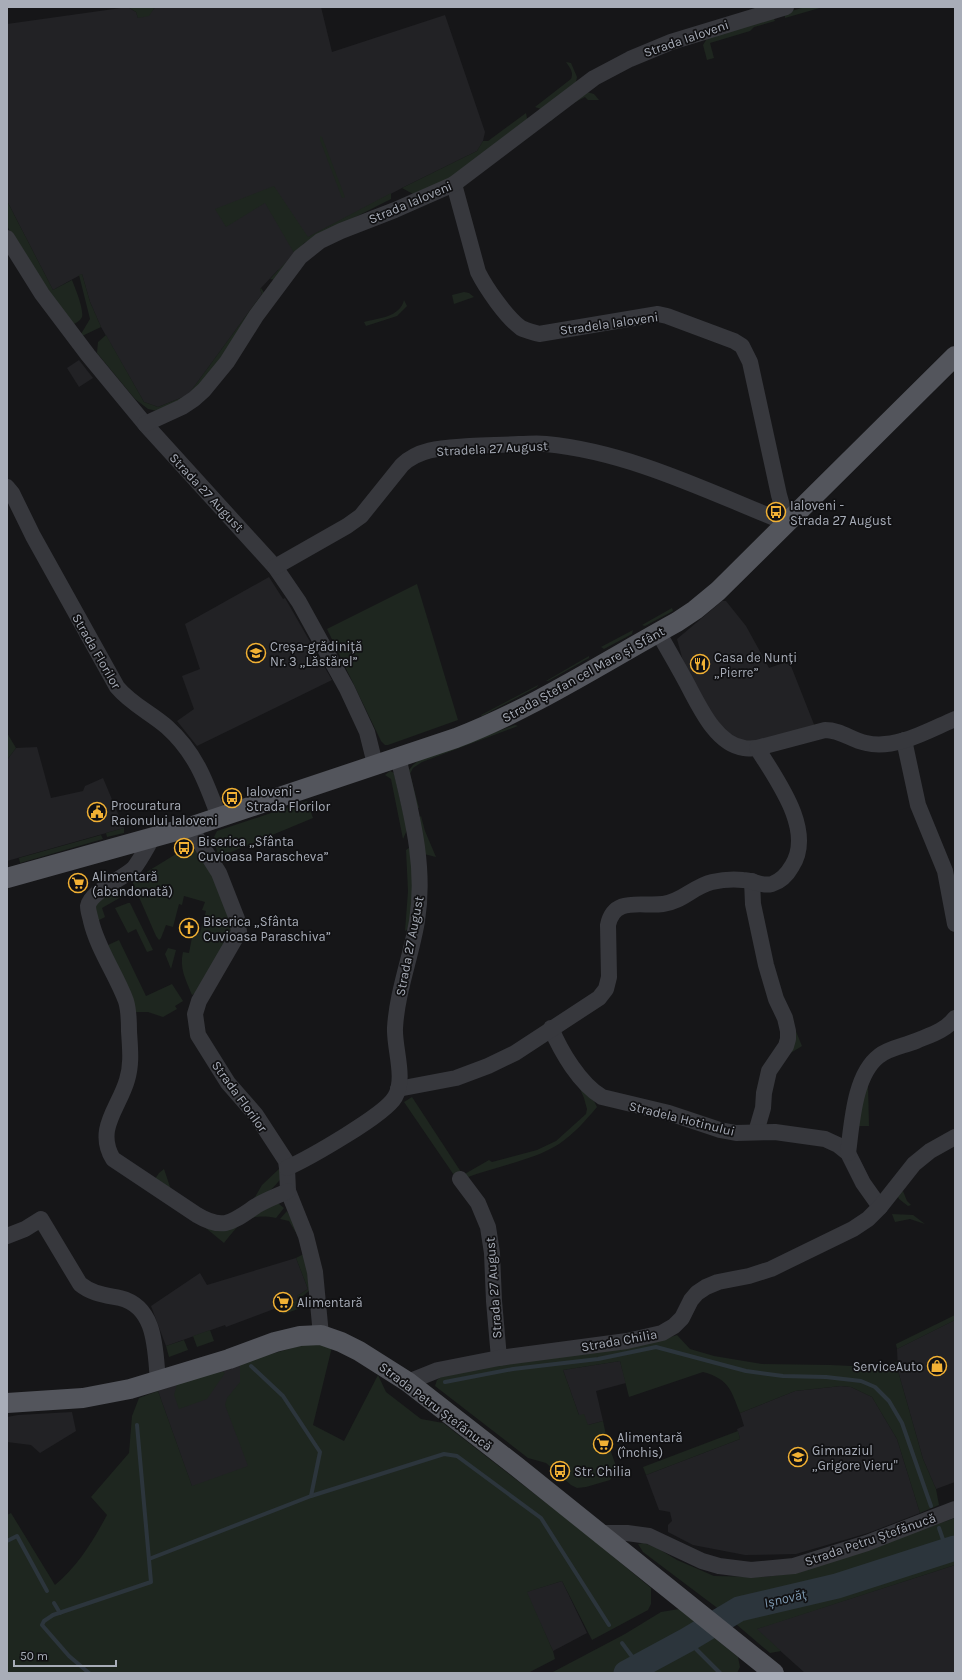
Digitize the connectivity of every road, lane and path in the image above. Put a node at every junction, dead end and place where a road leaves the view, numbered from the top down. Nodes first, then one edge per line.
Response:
1 (786, 7) edge
2 (454, 184) junction
3 (7, 238) edge
4 (955, 356) edge
5 (145, 424) junction
6 (7, 487) edge
7 (787, 523) junction
8 (275, 566) junction
9 (658, 632) junction
10 (955, 719) edge
11 (904, 740) junction
12 (757, 748) junction
13 (398, 757) junction
14 (376, 764) junction
15 (219, 817) junction
16 (190, 827) junction
17 (153, 837) junction
18 (7, 878) edge
19 (752, 882) junction
20 (955, 924) edge
21 (955, 1018) edge
22 (551, 1028) junction
23 (398, 1089) junction
24 (756, 1132) junction
25 (955, 1137) edge
26 (848, 1153) junction
27 (287, 1168) junction
28 (460, 1179) dead end
29 (288, 1191) junction
30 (880, 1207) junction
31 (7, 1236) edge
32 (321, 1335) junction
33 (498, 1358) junction
34 (158, 1381) junction
35 (408, 1382) junction
36 (7, 1403) edge
37 (955, 1509) edge
38 (600, 1533) junction
39 (774, 1673) edge

1 - 2 street, Strada Ialoveni
2 - 5 street, Strada Ialoveni
2 - 7 street, Stradela Ialoveni
3 - 5 street, Strada 27 August
4 - 7 main road, Strada Ștefan cel Mare și Sfânt
5 - 8 street, Strada 27 August
6 - 15 street, Strada Florilor
7 - 8 street, Stradela 27 August
7 - 9 main road, Strada Ștefan cel Mare și Sfânt
8 - 14 street, Strada 27 August
9 - 12 street
9 - 13 main road, Strada Ștefan cel Mare și Sfânt
10 - 11 street
11 - 12 street
11 - 20 street
12 - 19 street
13 - 14 main road, Strada Ștefan cel Mare și Sfânt
13 - 23 street, Strada 27 August
14 - 15 main road, Strada Ștefan cel Mare și Sfânt
15 - 16 main road, Strada Ștefan cel Mare și Sfânt
16 - 17 main road, Strada Ștefan cel Mare și Sfânt
16 - 27 street, Strada Florilor
17 - 18 main road, Strada Ștefan cel Mare și Sfânt
17 - 29 street
19 - 22 street
19 - 24 street
21 - 26 street
22 - 23 street
22 - 24 street, Stradela Hotinului
23 - 27 street
24 - 26 street, Stradela Hotinului
25 - 30 street, Strada Chilia
26 - 30 street
27 - 29 street, Strada Florilor
28 - 33 street, Strada 27 August
29 - 32 street, Strada Florilor
30 - 33 street, Strada Chilia
31 - 34 street
32 - 34 main road, Strada Petru Ștefănucă
32 - 35 main road, Strada Petru Ștefănucă
33 - 35 street, Strada Chilia
34 - 36 main road, Strada Petru Ștefănucă
35 - 38 main road, Strada Petru Ștefănucă
37 - 38 street, Strada Petru Ştefănucă
38 - 39 main road, Strada Petru Ștefănucă

